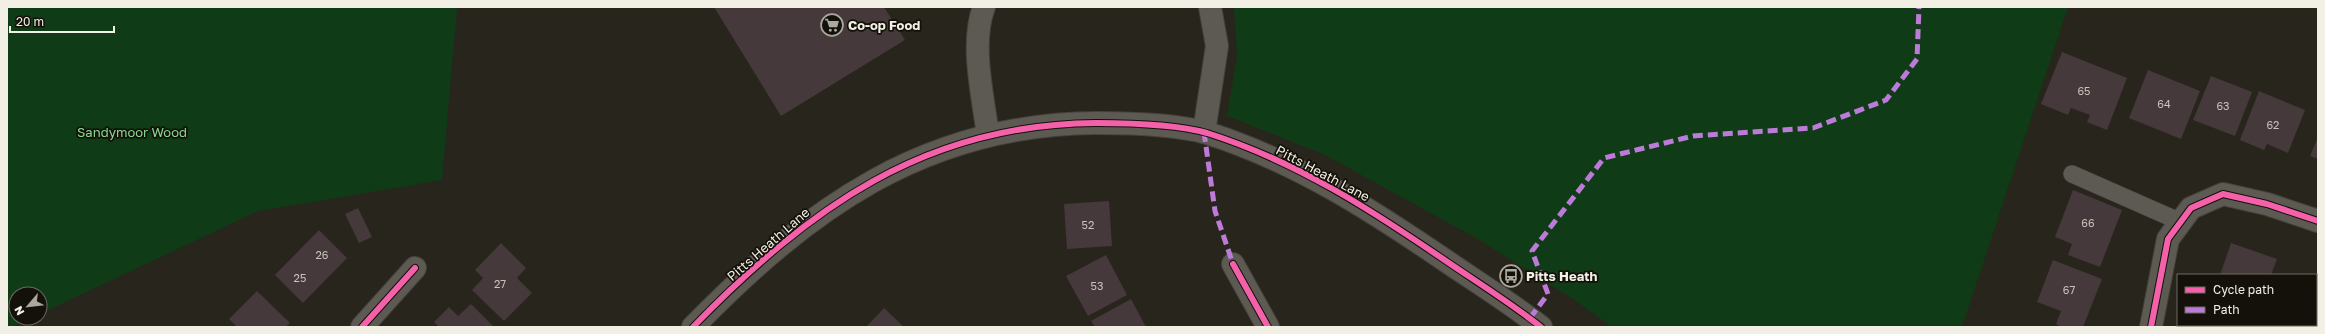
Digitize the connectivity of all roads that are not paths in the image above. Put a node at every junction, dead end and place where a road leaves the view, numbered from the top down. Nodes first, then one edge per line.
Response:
1 (984, 7) edge
2 (1210, 7) edge
3 (1204, 132) junction
4 (988, 135) junction
5 (2072, 174) dead end
6 (2318, 221) edge
7 (2181, 222) junction
8 (1232, 264) dead end
9 (415, 268) dead end
10 (362, 327) edge
11 (693, 327) edge
12 (1268, 327) edge
13 (1541, 327) edge
14 (2151, 327) edge

1 - 4 street
2 - 3 street
3 - 4 street, Pitts Heath Lane
3 - 13 street, Pitts Heath Lane
4 - 11 street, Pitts Heath Lane
5 - 7 lane
6 - 7 street
7 - 14 street
8 - 12 street
9 - 10 street

